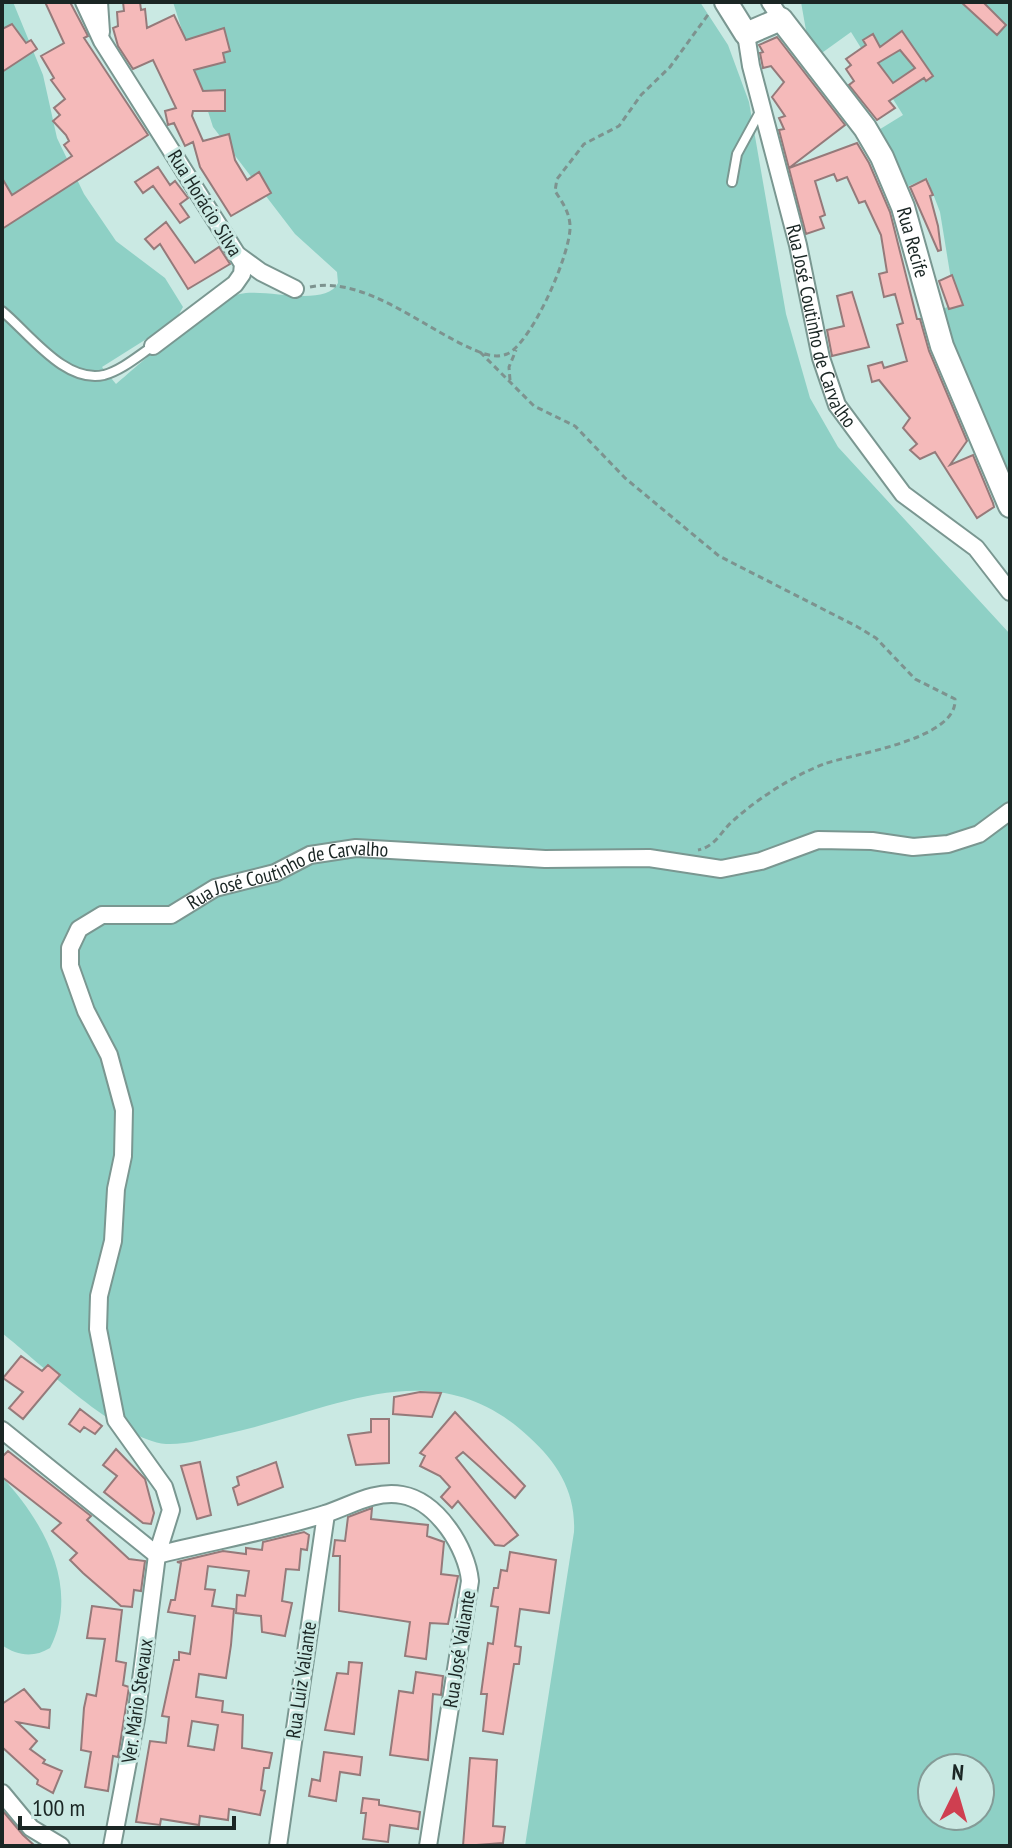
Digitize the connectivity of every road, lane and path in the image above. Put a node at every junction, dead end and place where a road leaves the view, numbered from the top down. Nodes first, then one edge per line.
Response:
1 (84, 2) edge
2 (99, 2) edge
3 (715, 2) edge
4 (726, 2) edge
5 (775, 11) edge
6 (746, 34) junction
7 (102, 41) junction
8 (763, 107) junction
9 (732, 182) dead end
10 (239, 256) junction
11 (238, 281) junction
12 (289, 286) junction
13 (2, 311) edge
14 (153, 346) joint
15 (518, 346) junction
16 (480, 352) junction
17 (512, 384) junction
18 (1010, 506) edge
19 (1010, 592) edge
20 (1010, 811) edge
21 (694, 850) dead end
22 (2, 1430) edge
23 (326, 1514) junction
24 (157, 1555) junction
25 (2, 1793) edge
26 (61, 1846) edge
27 (112, 1846) edge
28 (278, 1846) edge
29 (428, 1846) edge

1 - 7 street, Rua Horácio Silva
2 - 7 street
3 - 15 path
4 - 6 street, Rua José Coutinho de Carvalho
5 - 6 street
5 - 18 street, Rua Recife
6 - 8 street, Rua José Coutinho de Carvalho
7 - 10 street, Rua Horácio Silva
8 - 9 lane
8 - 19 street, Rua José Coutinho de Carvalho
10 - 11 street, Rua Horácio Silva
10 - 12 street
11 - 12 street
11 - 14 street, Rua Horácio Silva
12 - 16 path
13 - 14 lane, Rua Horácio Silva
15 - 16 path
15 - 17 path
16 - 17 path
17 - 21 path
20 - 24 street, Rua José Coutinho de Carvalho
22 - 24 street
23 - 24 street, Rua José Valiante
23 - 28 street, Rua Luiz Valiante
23 - 29 street, Rua José Valiante
24 - 27 street, Ver. Mário Stevaux
25 - 26 street

